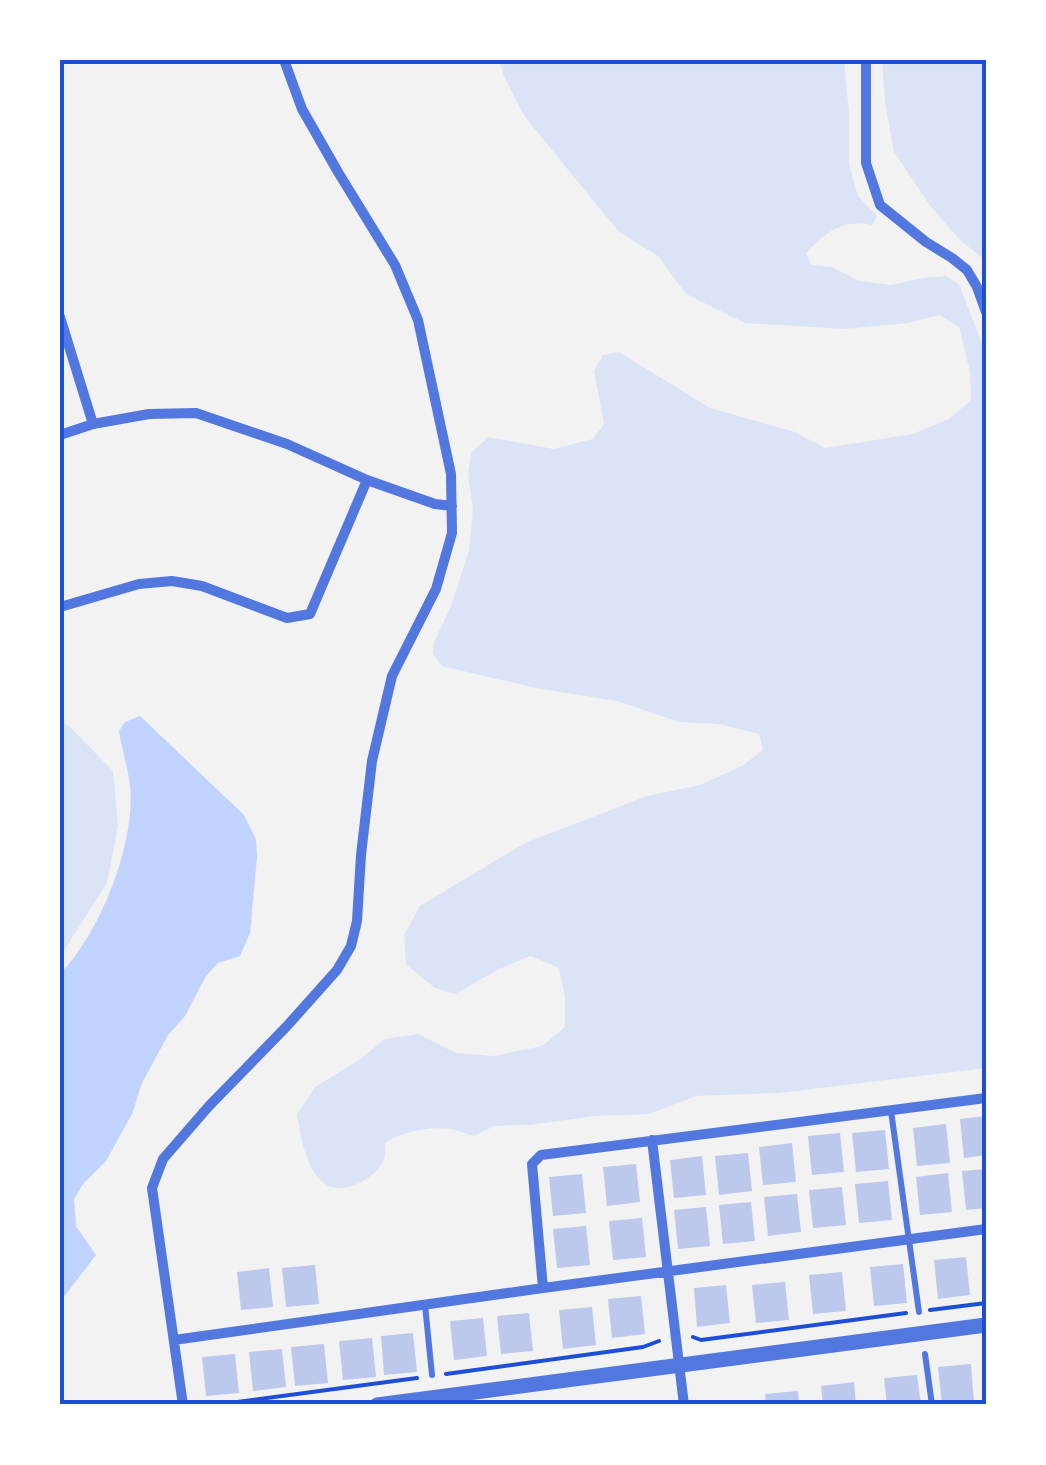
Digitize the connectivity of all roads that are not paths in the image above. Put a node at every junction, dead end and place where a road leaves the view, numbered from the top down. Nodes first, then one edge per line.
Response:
1 (284, 60) edge
2 (866, 60) edge
3 (986, 312) edge
4 (60, 317) edge
5 (93, 424) junction
6 (60, 435) edge
7 (366, 480) junction
8 (452, 506) junction
9 (60, 607) edge
10 (986, 1098) edge
11 (891, 1110) junction
12 (652, 1140) junction
13 (986, 1229) edge
14 (908, 1239) junction
15 (668, 1272) junction
16 (543, 1288) junction
17 (424, 1305) junction
18 (918, 1312) road end
19 (986, 1325) edge
20 (174, 1340) junction
21 (925, 1354) dead end
22 (679, 1364) junction
23 (432, 1376) dead end
24 (183, 1405) edge
25 (377, 1405) edge
26 (684, 1405) edge
27 (932, 1405) edge

1 - 8 street
2 - 3 street
4 - 5 street
5 - 6 street
5 - 7 street
7 - 8 street
7 - 9 street
8 - 20 street
10 - 11 street
11 - 12 street
11 - 14 lane
12 - 15 street
12 - 16 street
13 - 14 street
14 - 15 street
14 - 18 lane
15 - 16 street
15 - 22 street
16 - 17 street
17 - 20 street
17 - 23 lane
19 - 22 street
20 - 24 street
21 - 27 lane
22 - 25 street
22 - 26 street

